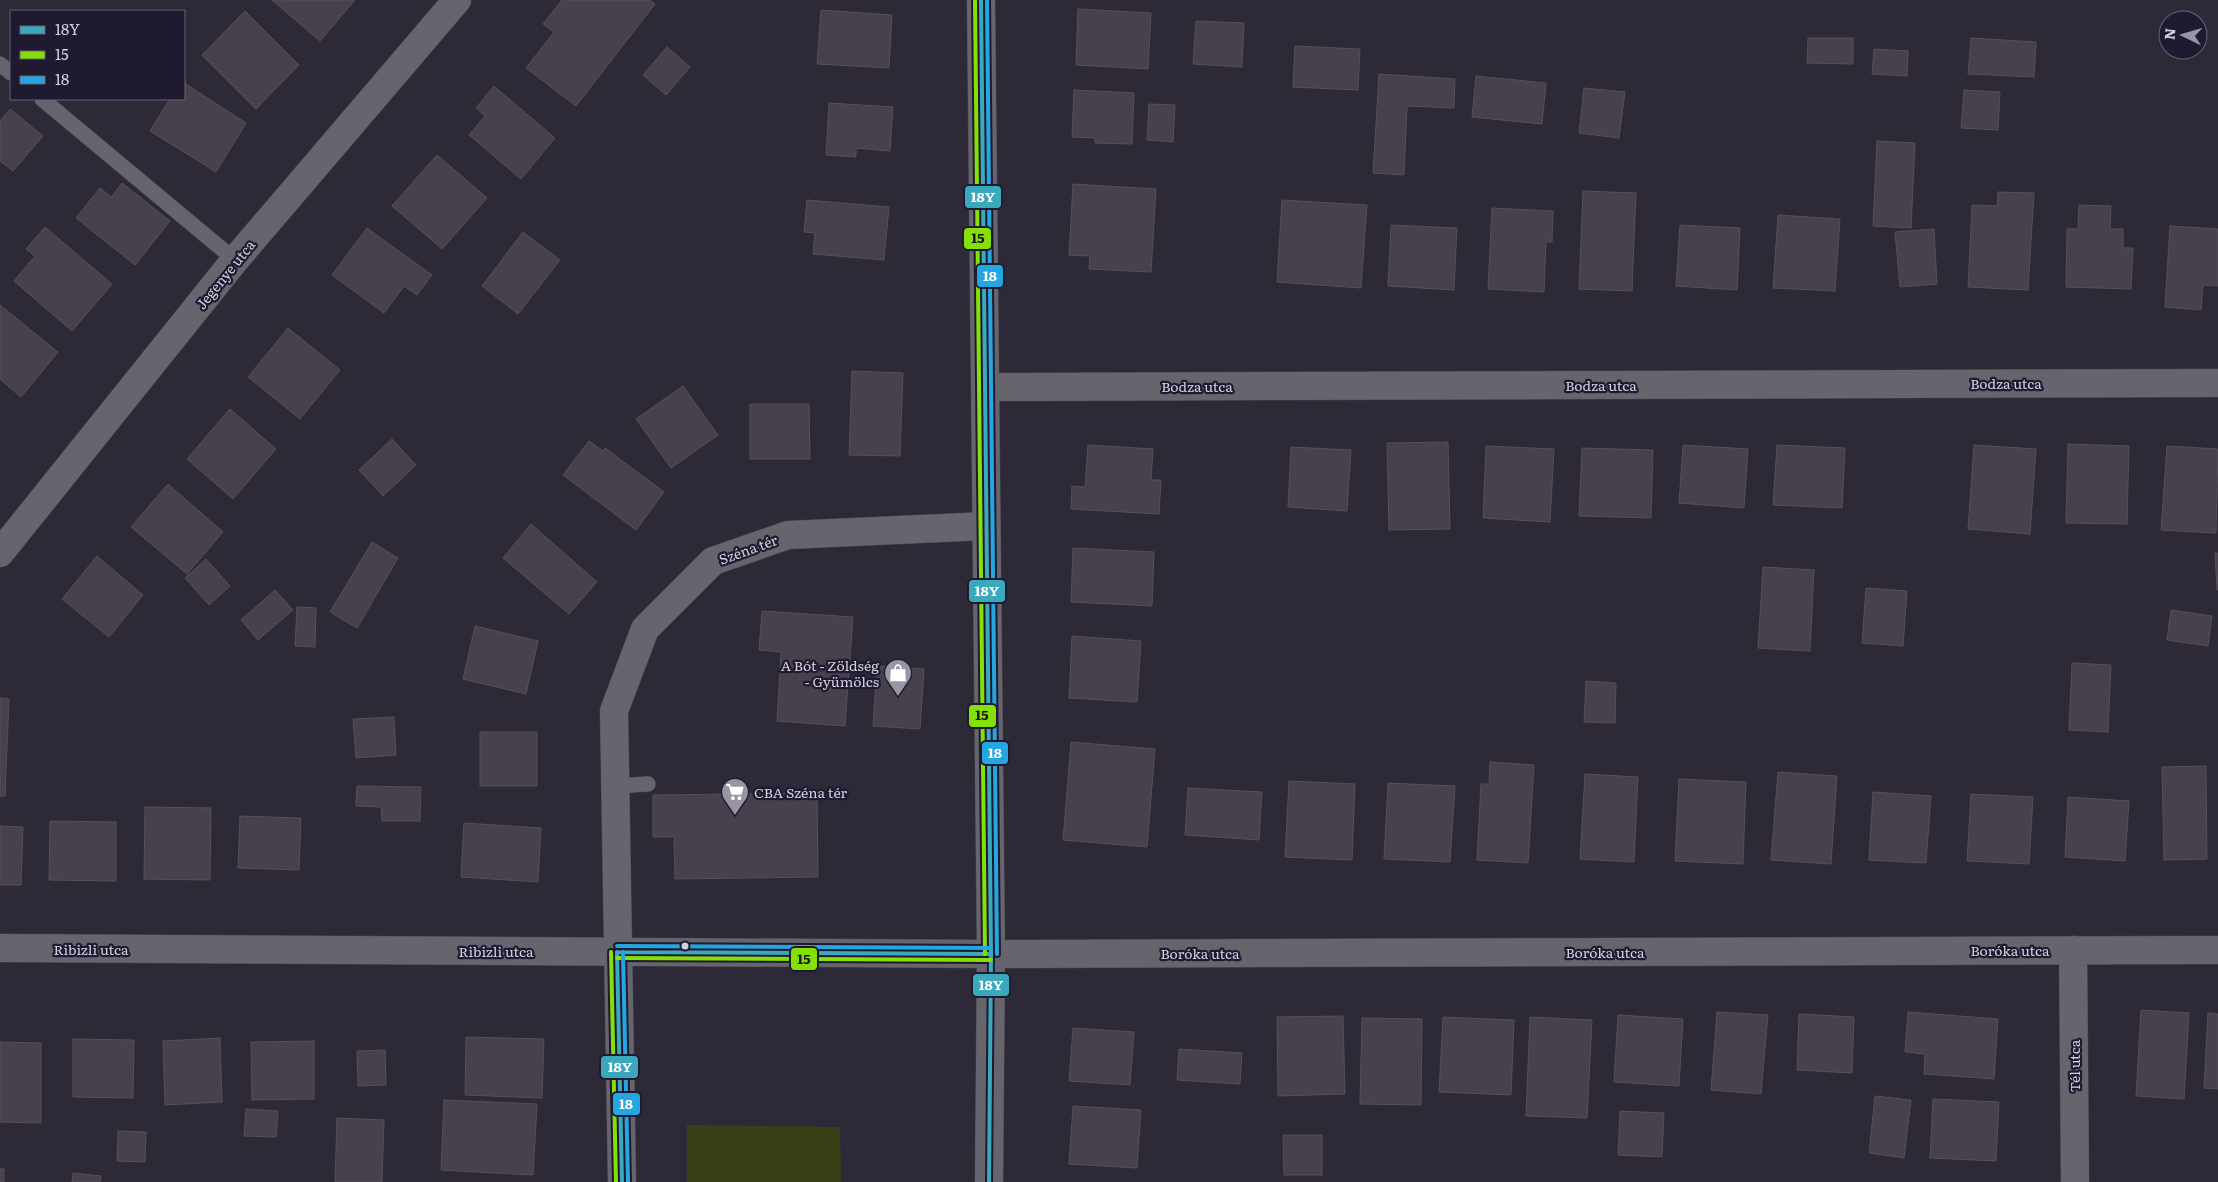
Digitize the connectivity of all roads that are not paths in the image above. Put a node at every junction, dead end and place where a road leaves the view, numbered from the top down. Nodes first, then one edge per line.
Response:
1 (457, 0) edge
2 (981, 0) edge
3 (0, 64) edge
4 (10, 72) edge
5 (43, 100) edge
6 (235, 260) junction
7 (2218, 383) edge
8 (985, 387) junction
9 (986, 526) junction
10 (0, 553) edge
11 (648, 784) dead end
12 (615, 786) junction
13 (0, 948) edge
14 (2073, 950) junction
15 (2218, 950) edge
16 (617, 952) junction
17 (991, 954) junction
18 (622, 1182) edge
19 (989, 1182) edge
20 (2075, 1182) edge

1 - 6 street, Jegenye utca
2 - 8 street
3 - 4 lane
5 - 6 lane
6 - 10 street, Jegenye utca
7 - 8 street, Bodza utca
8 - 9 street
9 - 12 street, Széna tér
9 - 17 street
11 - 12 lane
12 - 16 street, Széna tér
13 - 16 street, Ribizli utca
14 - 15 street, Boróka utca
14 - 17 street, Boróka utca
14 - 20 street, Tél utca
16 - 17 street, Ribizli utca
16 - 18 street, Széna tér
17 - 19 street

